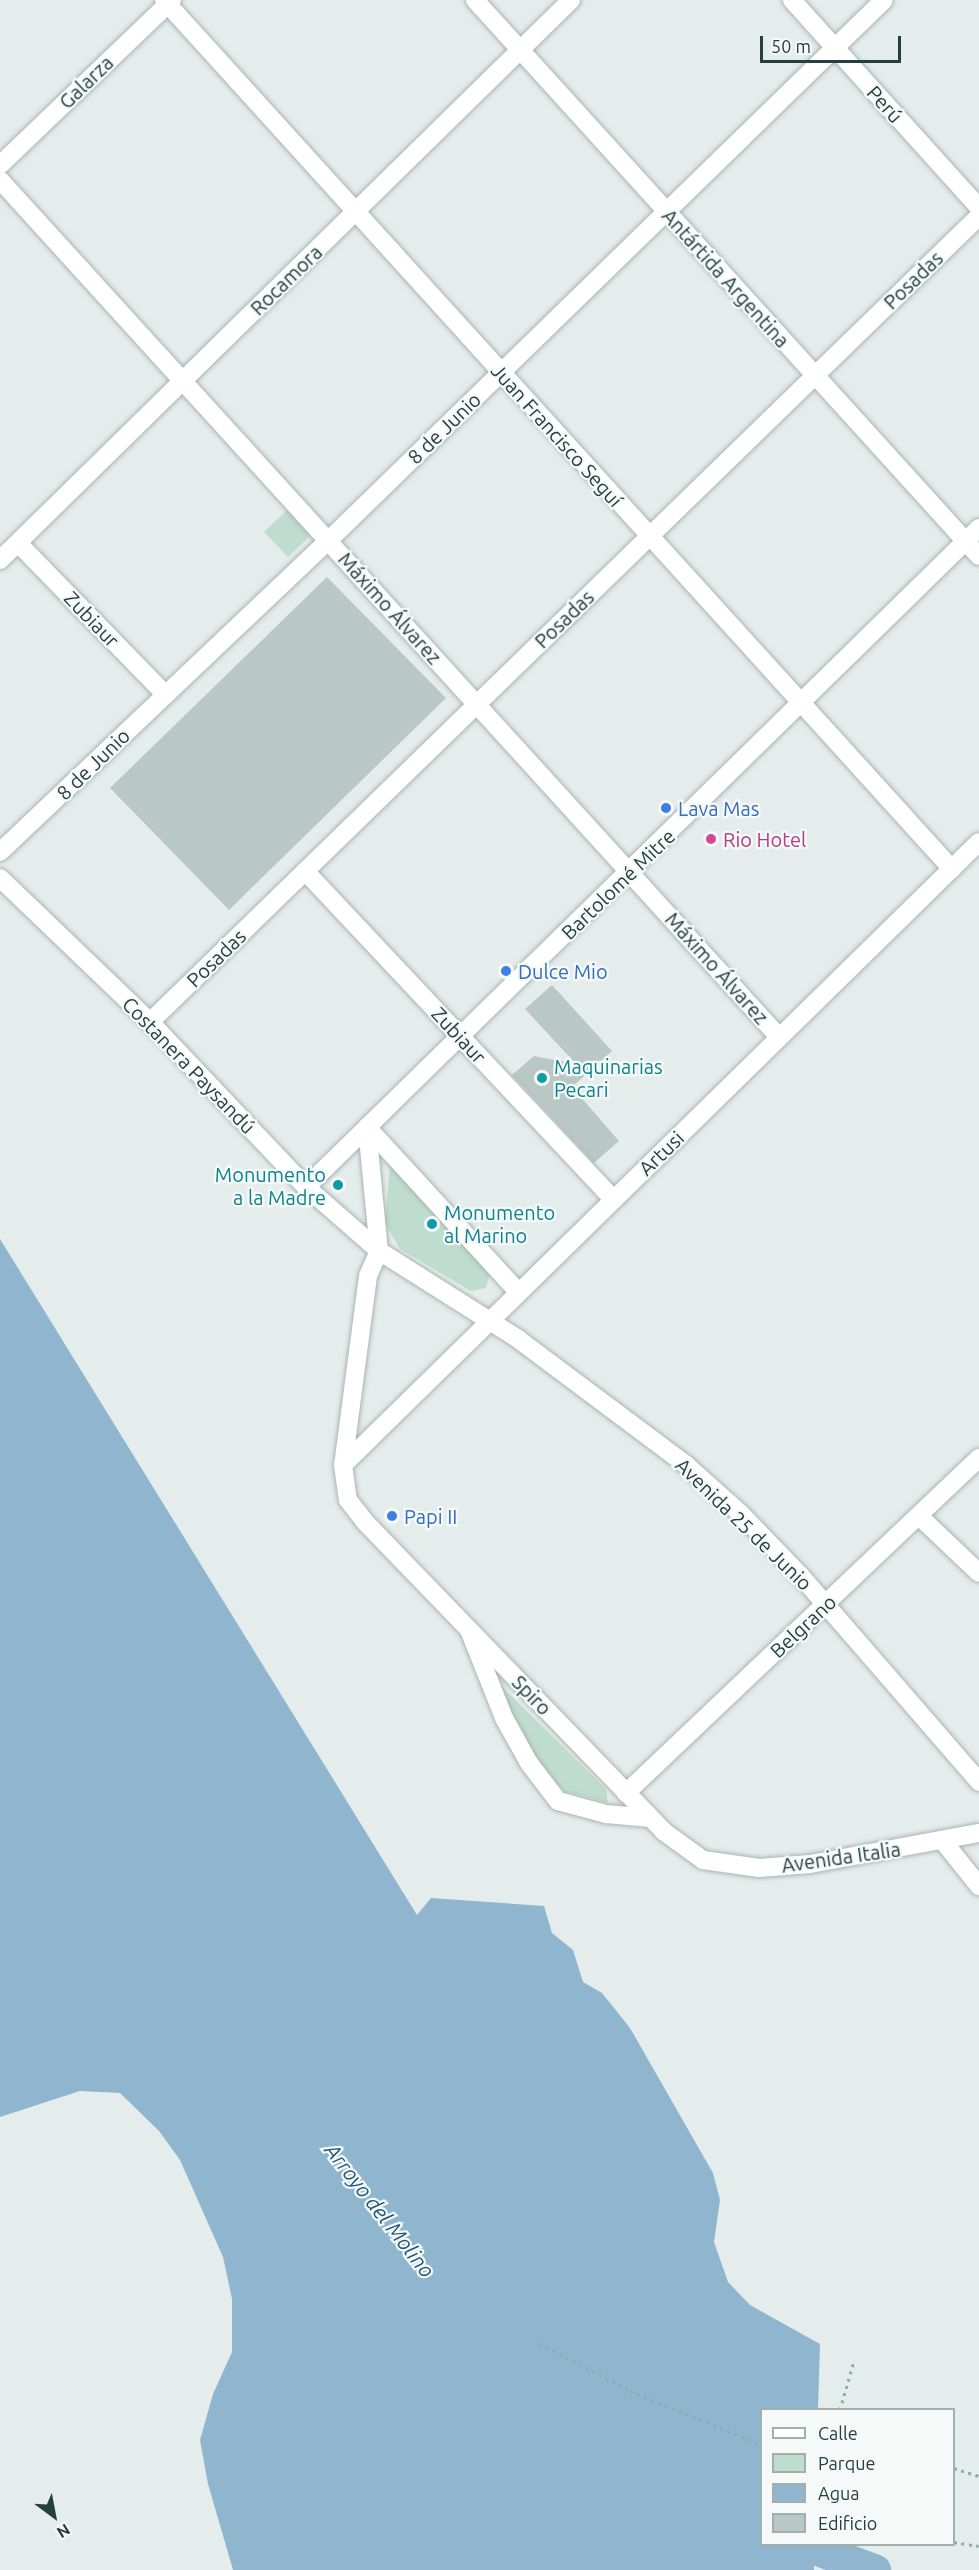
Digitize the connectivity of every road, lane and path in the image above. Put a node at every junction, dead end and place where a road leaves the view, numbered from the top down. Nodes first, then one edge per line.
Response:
1 (475, 0) edge
2 (571, 0) edge
3 (792, 0) edge
4 (884, 0) edge
5 (168, 1) edge
6 (835, 48) junction
7 (520, 50) junction
8 (0, 165) edge
9 (0, 180) edge
10 (979, 208) edge
11 (356, 211) junction
12 (666, 212) junction
13 (979, 216) edge
14 (501, 372) junction
15 (814, 376) junction
16 (183, 381) junction
17 (972, 535) edge
18 (649, 536) junction
19 (329, 540) junction
20 (18, 543) junction
21 (979, 556) edge
22 (0, 560) edge
23 (166, 695) junction
24 (476, 705) junction
25 (803, 705) junction
26 (979, 842) edge
27 (0, 852) edge
28 (952, 869) junction
29 (305, 870) junction
30 (630, 873) junction
31 (0, 878) edge
32 (150, 1022) junction
33 (461, 1037) junction
34 (780, 1037) junction
35 (368, 1127) junction
36 (306, 1187) junction
37 (613, 1199) junction
38 (379, 1251) junction
39 (518, 1292) junction
40 (490, 1319) junction
41 (979, 1458) edge
42 (343, 1464) junction
43 (920, 1516) junction
44 (979, 1574) edge
45 (826, 1604) junction
46 (469, 1630) junction
47 (979, 1782) edge
48 (626, 1793) junction
49 (651, 1818) junction
50 (979, 1833) edge
51 (943, 1840) junction
52 (703, 1860) joint
53 (979, 1886) edge
54 (539, 2343) dead end
55 (854, 2361) dead end
56 (840, 2408) edge
57 (760, 2444) edge
58 (955, 2468) edge
59 (979, 2476) edge
60 (955, 2542) edge
61 (979, 2546) edge

1 - 7 street, Antártida Argentina
2 - 7 street, Rocamora
3 - 6 street, Perú
4 - 6 street, 8 de Junio
5 - 8 street, Galarza
5 - 11 street, Juan Francisco Seguí
6 - 10 street, Perú
6 - 12 street, 8 de Junio
7 - 11 street, Rocamora
7 - 12 street, Antártida Argentina
9 - 16 street, Máximo Álvarez
11 - 14 street, Juan Francisco Seguí
11 - 16 street, Rocamora
12 - 14 street, 8 de Junio
12 - 15 street, Antártida Argentina
13 - 15 street, Posadas
14 - 18 street, Juan Francisco Seguí
14 - 19 street, 8 de Junio
15 - 17 street, Antártida Argentina
15 - 18 street, Posadas
16 - 19 street, Máximo Álvarez
16 - 20 street, Rocamora
17 - 21 street, Antártida Argentina
17 - 25 street, Bartolomé Mitre
18 - 24 street, Posadas
18 - 25 street, Juan Francisco Seguí
19 - 23 street, 8 de Junio
19 - 24 street, Máximo Álvarez
20 - 22 street, Rocamora
20 - 23 street, Zubiaur
23 - 27 street, 8 de Junio
24 - 29 street, Posadas
24 - 30 street, Máximo Álvarez
25 - 28 street, Juan Francisco Seguí
25 - 30 street, Bartolomé Mitre
26 - 28 street, Artusi
28 - 34 street, Artusi
29 - 32 street, Posadas
29 - 33 street, Zubiaur
30 - 33 street, Bartolomé Mitre
30 - 34 street, Máximo Álvarez
31 - 32 street, Costanera Paysandú
32 - 36 street, Costanera Paysandú
33 - 35 street, Bartolomé Mitre
33 - 37 street, Zubiaur
34 - 37 street, Artusi
35 - 36 street, Bartolomé Mitre
35 - 38 street
35 - 39 street
36 - 38 street, Costanera Paysandú
37 - 39 street, Artusi
38 - 40 street, Avenida 25 de Junio
38 - 42 street
39 - 40 street, Artusi
40 - 42 street, Artusi
40 - 45 street, Avenida 25 de Junio
41 - 43 street, Belgrano
42 - 46 street, Spiro
43 - 44 street
43 - 45 street, Belgrano
45 - 47 street, Avenida 25 de Junio
45 - 48 street, Belgrano
46 - 48 street, Spiro
46 - 49 street
48 - 49 street, Spiro
49 - 52 street, Spiro
50 - 51 street, Avenida Italia
51 - 52 street, Avenida Italia
51 - 53 street
54 - 57 path
55 - 56 path
58 - 59 path
60 - 61 path

